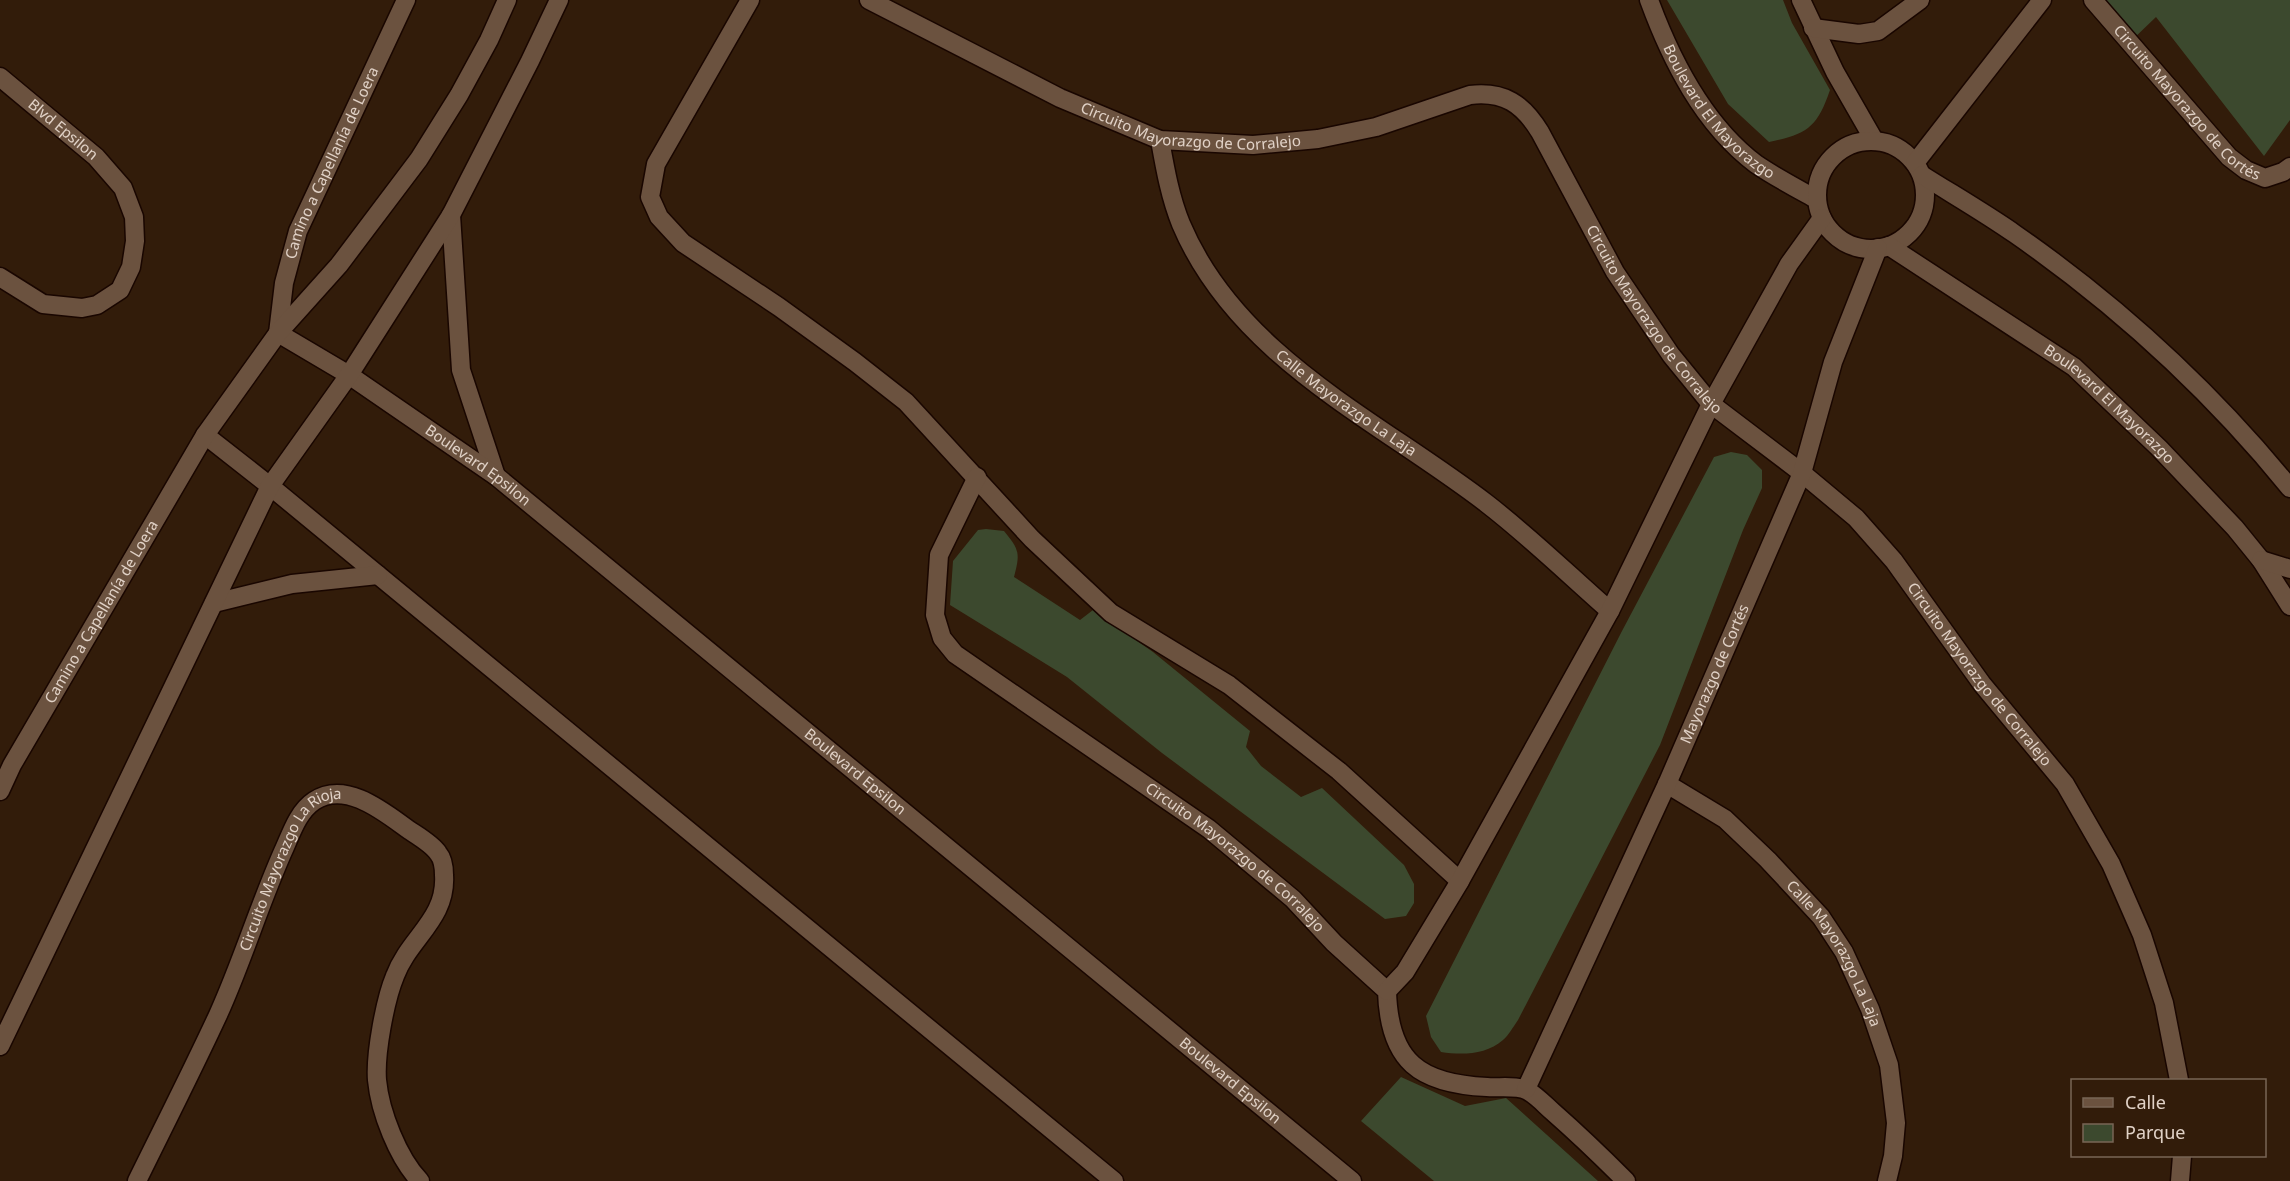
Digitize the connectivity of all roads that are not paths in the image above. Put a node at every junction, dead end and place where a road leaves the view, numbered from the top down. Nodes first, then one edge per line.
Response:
1 (406, 0) edge
2 (507, 0) edge
3 (559, 0) edge
4 (750, 0) edge
5 (869, 0) edge
6 (1649, 0) edge
7 (1801, 0) edge
8 (1920, 0) edge
9 (2042, 0) edge
10 (2093, 0) edge
11 (1813, 28) junction
12 (0, 77) edge
13 (1160, 140) junction
14 (1874, 140) junction
15 (2290, 167) edge
16 (1918, 169) junction
17 (1816, 199) junction
18 (451, 215) junction
19 (1822, 218) junction
20 (1883, 247) junction
21 (0, 278) edge
22 (278, 333) junction
23 (349, 375) junction
24 (1711, 404) junction
25 (205, 435) junction
26 (1802, 473) junction
27 (496, 476) junction
28 (977, 477) junction
29 (270, 486) junction
30 (2290, 488) edge
31 (2261, 560) junction
32 (2290, 569) edge
33 (378, 575) junction
34 (214, 603) junction
35 (2290, 606) edge
36 (1610, 611) junction
37 (1667, 784) junction
38 (0, 791) edge
39 (1460, 881) junction
40 (1387, 991) junction
41 (0, 1046) edge
42 (2179, 1079) edge
43 (1526, 1089) junction
44 (2182, 1157) edge
45 (137, 1181) edge
46 (420, 1181) edge
47 (1114, 1181) edge
48 (1352, 1181) edge
49 (1626, 1181) edge
50 (1887, 1181) edge
51 (2180, 1181) edge

1 - 22 street, Camino a Capellanía de Loera
2 - 22 street, Camino a Capellanía de Loera
3 - 18 street
4 - 28 street
5 - 13 street, Circuito Mayorazgo de Corralejo
6 - 17 street, Boulevard El Mayorazgo
7 - 11 street
8 - 11 street
9 - 16 street
10 - 15 street, Circuito Mayorazgo de Cortés
11 - 14 street
12 - 21 street, Blvd Epsilon
13 - 24 street, Circuito Mayorazgo de Corralejo
13 - 36 street, Calle Mayorazgo La Laja
14 - 16 street
14 - 17 street
16 - 20 street
16 - 30 street
17 - 19 street
18 - 23 street
18 - 27 street
19 - 20 street
19 - 24 street
20 - 26 street, Mayorazgo de Cortés
20 - 31 street, Boulevard El Mayorazgo
22 - 23 street, Boulevard Epsilon
22 - 25 street, Camino a Capellanía de Loera
23 - 27 street, Boulevard Epsilon
23 - 29 street
24 - 26 street, Circuito Mayorazgo de Corralejo
24 - 36 street
25 - 29 street
25 - 38 street, Camino a Capellanía de Loera
26 - 37 street, Mayorazgo de Cortés
26 - 42 street, Circuito Mayorazgo de Corralejo
27 - 48 street, Boulevard Epsilon
28 - 39 street
28 - 40 street, Circuito Mayorazgo de Corralejo
29 - 33 street
29 - 34 street
31 - 32 street
31 - 35 street, Boulevard El Mayorazgo
33 - 34 street
33 - 47 street
34 - 41 street
36 - 39 street
37 - 43 street, Mayorazgo de Cortés
37 - 50 street, Calle Mayorazgo La Laja
39 - 40 street
40 - 43 street
43 - 49 street
44 - 51 street
45 - 46 street, Circuito Mayorazgo La Rioja

